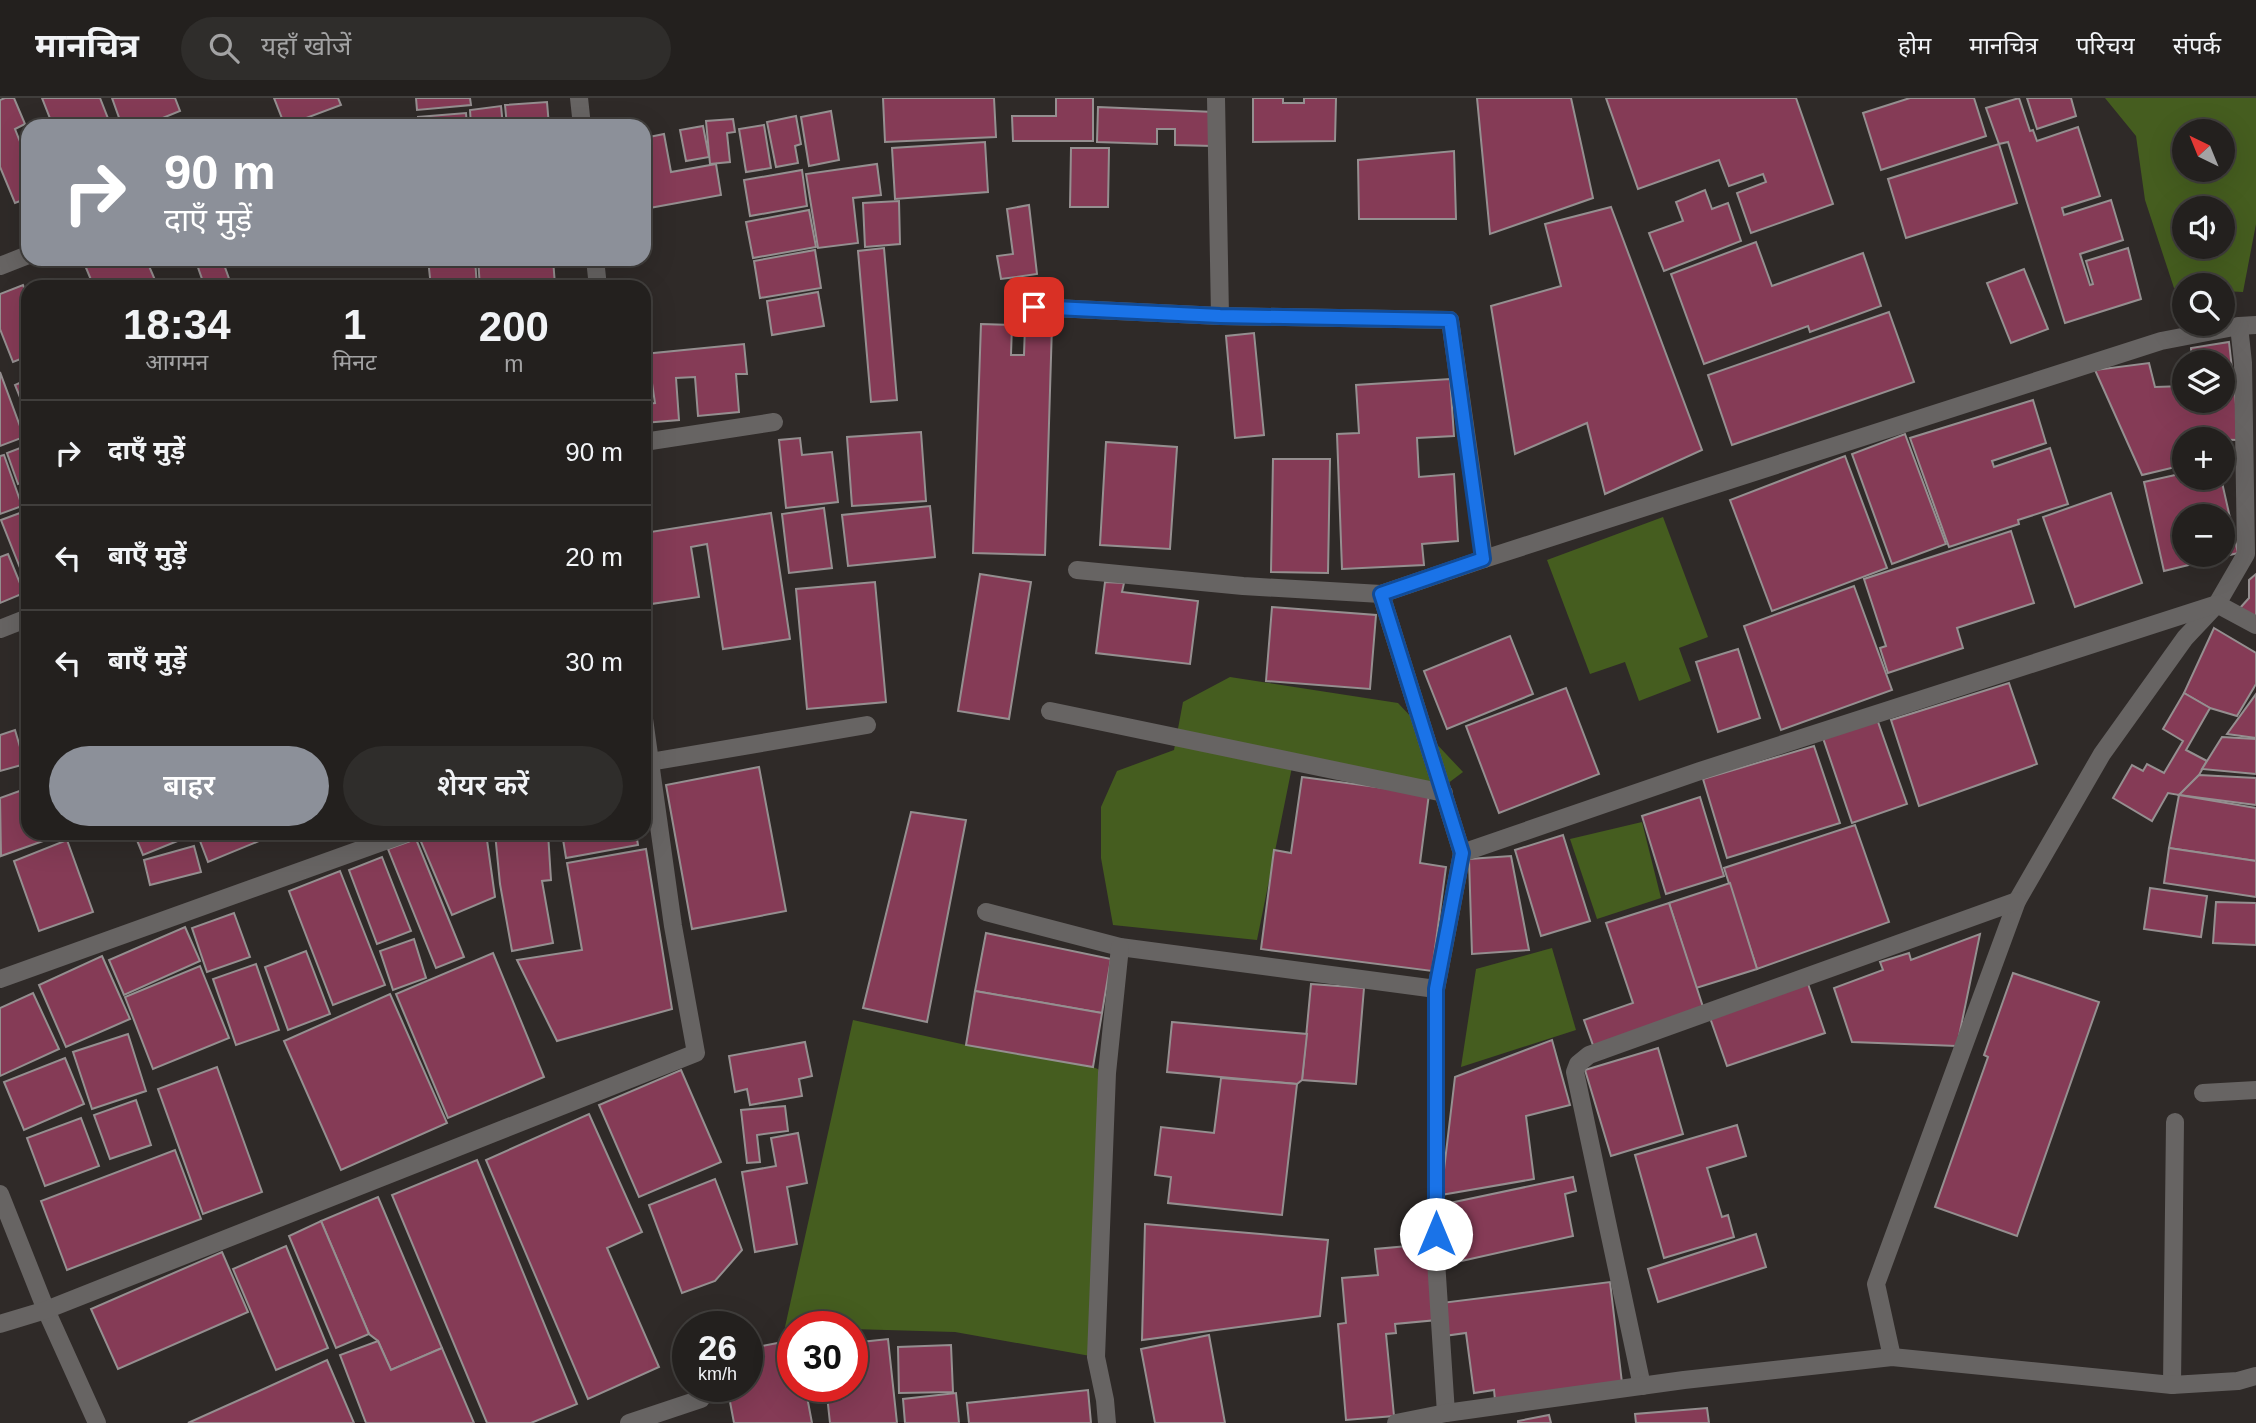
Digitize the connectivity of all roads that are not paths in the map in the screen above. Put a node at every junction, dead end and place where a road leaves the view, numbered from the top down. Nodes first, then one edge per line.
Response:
1 (579, 98) edge
2 (1216, 98) edge
3 (581, 119) edge
4 (21, 258) edge
5 (0, 266) edge
6 (1034, 307) dead end
7 (1220, 316) junction
8 (2248, 325) edge
9 (774, 422) dead end
10 (651, 441) edge
11 (1483, 559) junction
12 (1077, 570) dead end
13 (1381, 594) junction
14 (2217, 604) junction
15 (21, 621) edge
16 (2256, 625) edge
17 (0, 629) edge
18 (1050, 711) dead end
19 (867, 725) dead end
20 (651, 761) edge
21 (651, 792) edge
22 (1444, 793) junction
23 (387, 840) edge
24 (1462, 853) junction
25 (2017, 901) junction
26 (986, 912) dead end
27 (1120, 947) junction
28 (0, 979) edge
29 (1436, 989) junction
30 (2256, 1090) edge
31 (2203, 1093) dead end
32 (2175, 1122) dead end
33 (0, 1194) edge
34 (47, 1310) junction
35 (0, 1324) edge
36 (1892, 1357) junction
37 (2256, 1376) edge
38 (2172, 1385) junction
39 (1642, 1386) junction
40 (692, 1402) edge
41 (1446, 1413) junction
42 (97, 1423) edge
43 (629, 1423) edge
44 (1107, 1423) edge
45 (1396, 1423) edge

1 - 3 street
2 - 7 street
4 - 5 street
6 - 7 street
7 - 11 street
8 - 11 street
8 - 14 street
9 - 10 street
11 - 13 street
12 - 13 street
13 - 22 street
14 - 16 street
14 - 24 street
14 - 25 street
15 - 17 street
18 - 22 street
19 - 20 street
21 - 34 street
22 - 24 street
23 - 28 street
24 - 29 street
25 - 36 street
25 - 39 street
26 - 27 street
27 - 29 street
27 - 44 street
29 - 41 street
30 - 31 street
32 - 38 street
33 - 34 street
34 - 35 street
34 - 42 street
36 - 38 street
36 - 39 street
37 - 38 street
39 - 41 street
40 - 43 street
41 - 45 street

